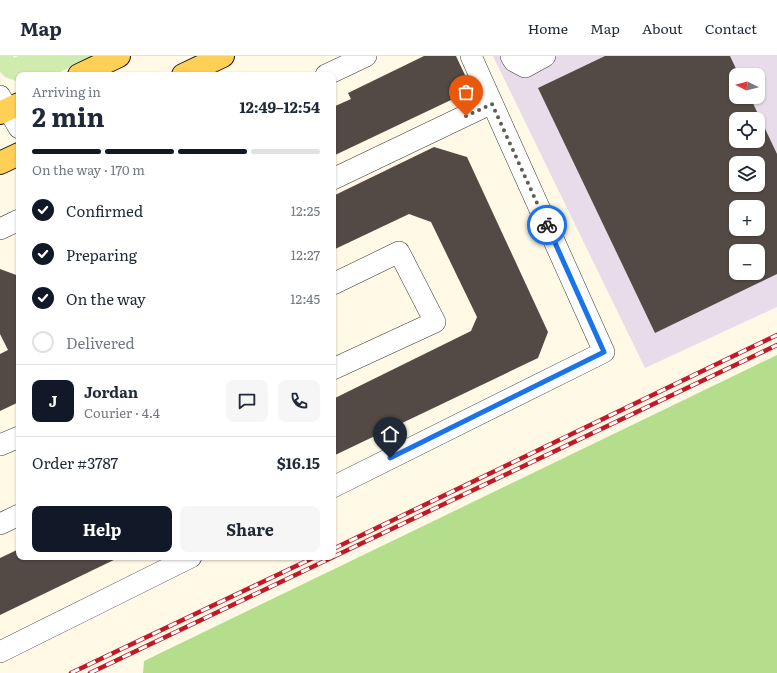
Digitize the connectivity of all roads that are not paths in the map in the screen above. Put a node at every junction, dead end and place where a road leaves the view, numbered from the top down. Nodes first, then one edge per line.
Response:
1 (119, 56) edge
2 (223, 56) edge
3 (366, 56) edge
4 (471, 56) edge
5 (511, 56) edge
6 (545, 56) edge
7 (85, 72) edge
8 (189, 72) edge
9 (332, 72) edge
10 (492, 104) junction
11 (7, 105) edge
12 (16, 122) edge
13 (16, 155) edge
14 (0, 163) edge
15 (336, 178) edge
16 (16, 221) edge
17 (0, 229) edge
18 (336, 283) edge
19 (336, 368) edge
20 (16, 438) edge
21 (0, 446) edge
22 (336, 485) edge
23 (16, 516) edge
24 (0, 524) edge
25 (185, 560) edge
26 (0, 652) edge

1 - 7 main road
2 - 8 main road
3 - 9 street
4 - 10 street
5 - 6 street
10 - 15 street
10 - 22 street
11 - 12 street
13 - 14 main road
16 - 17 street
18 - 19 street
20 - 21 street
23 - 24 street
25 - 26 street

